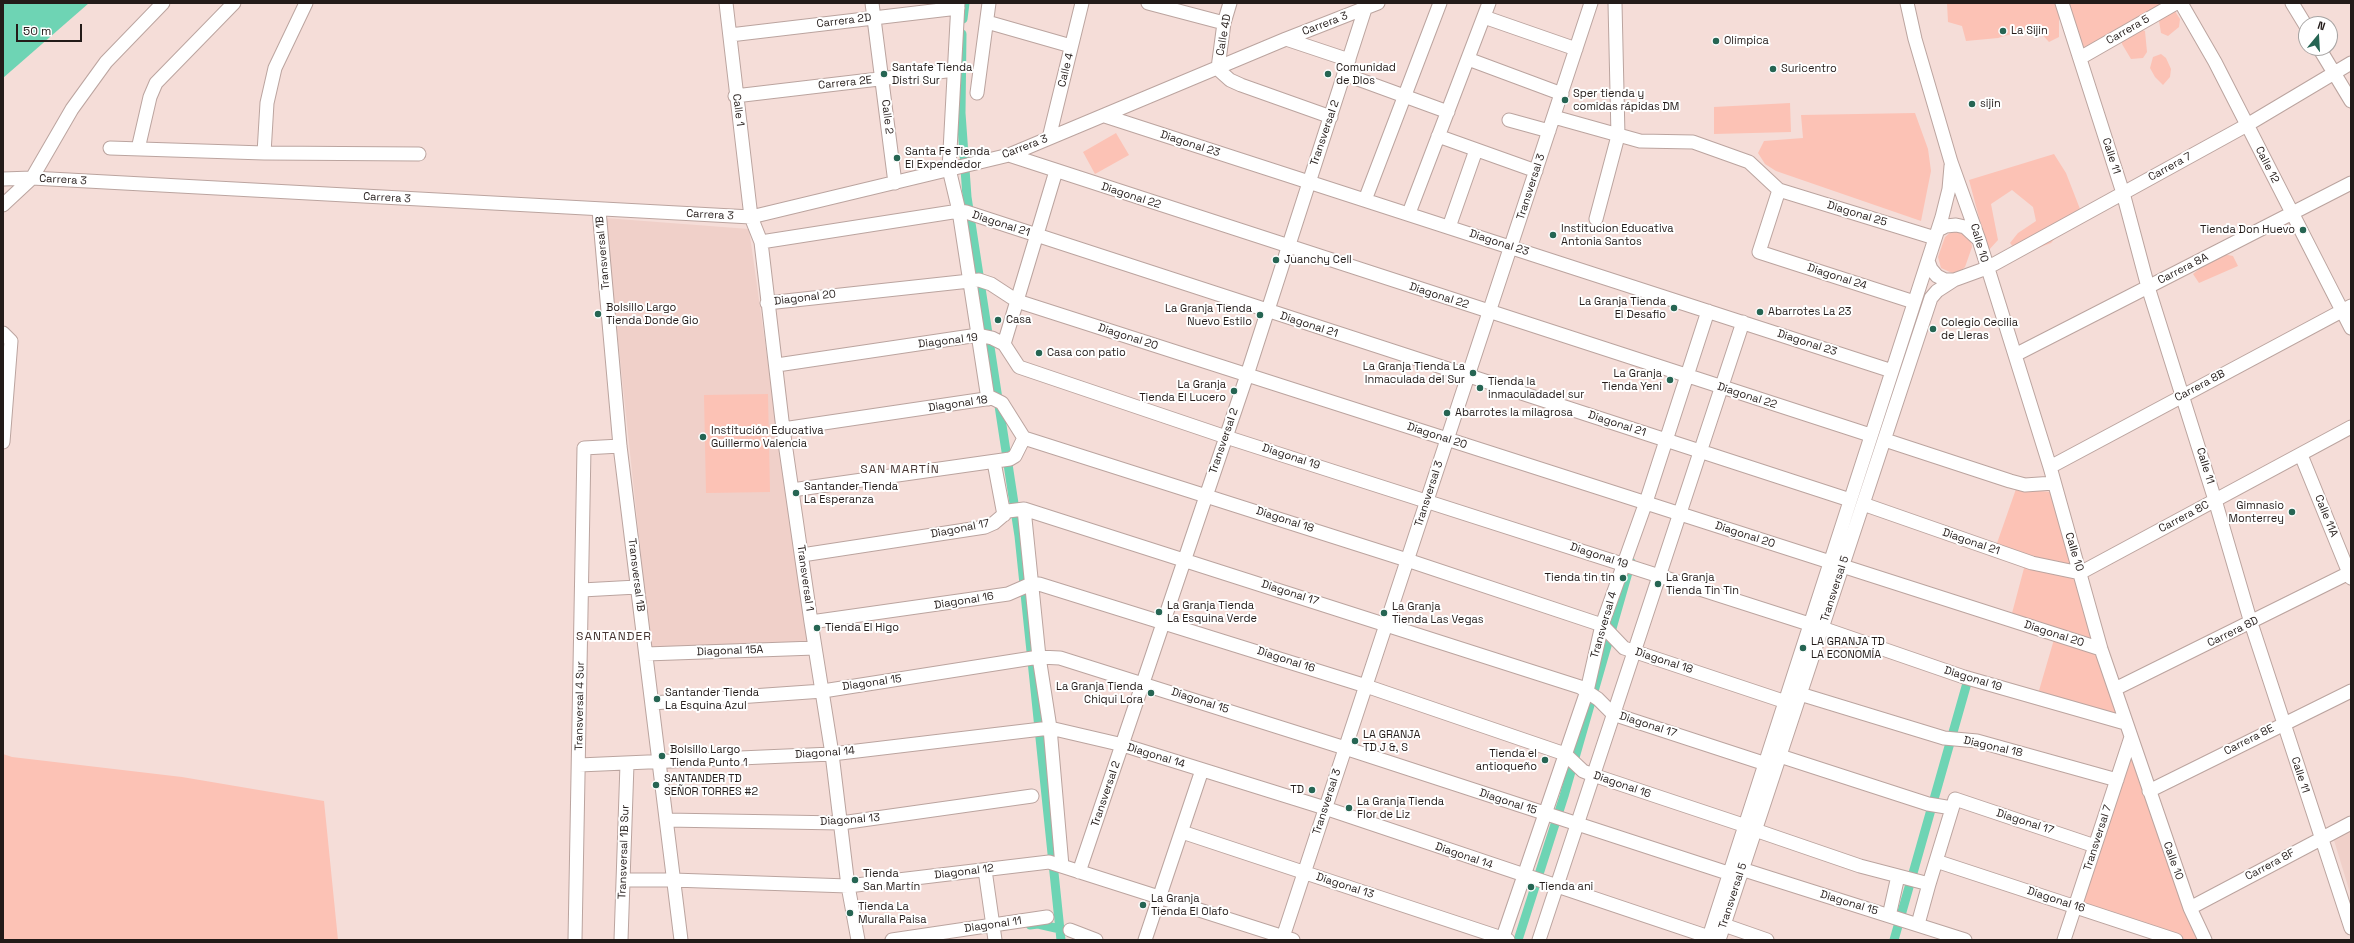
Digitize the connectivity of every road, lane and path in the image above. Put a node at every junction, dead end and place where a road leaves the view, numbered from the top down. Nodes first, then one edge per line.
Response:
1 (163, 3) edge
2 (234, 3) edge
3 (306, 3) edge
4 (726, 3) edge
5 (872, 3) edge
6 (989, 3) edge
7 (1082, 3) edge
8 (1148, 3) edge
9 (1230, 3) edge
10 (1378, 3) edge
11 (1440, 3) edge
12 (1489, 3) edge
13 (1591, 3) edge
14 (1615, 3) edge
15 (1907, 3) edge
16 (2062, 3) edge
17 (2176, 3) edge
18 (2181, 3) edge
19 (2292, 3) edge
20 (958, 6) edge
21 (1365, 9) junction
22 (2300, 16) edge
23 (874, 17) junction
24 (1484, 17) junction
25 (987, 22) junction
26 (1224, 24) junction
27 (730, 35) junction
28 (1286, 39) junction
29 (1071, 46) junction
30 (1576, 49) junction
31 (2325, 56) edge
32 (2080, 58) junction
33 (1468, 59) junction
34 (1349, 60) junction
35 (2351, 62) edge
36 (1218, 68) junction
37 (955, 70) junction
38 (1344, 74) junction
39 (2335, 74) junction
40 (882, 79) junction
41 (977, 93) dead end
42 (1562, 94) junction
43 (735, 96) junction
44 (1404, 97) junction
45 (2351, 101) edge
46 (1448, 112) junction
47 (1105, 116) junction
48 (1331, 117) junction
49 (1554, 118) junction
50 (1509, 120) dead end
51 (2247, 125) junction
52 (1549, 130) junction
53 (1438, 136) junction
54 (1618, 136) junction
55 (1049, 138) junction
56 (110, 148) dead end
57 (138, 149) junction
58 (1476, 150) junction
59 (264, 153) junction
60 (419, 154) dead end
61 (1008, 155) junction
62 (1951, 162) junction
63 (952, 169) junction
64 (1536, 170) junction
65 (1056, 171) junction
66 (32, 178) junction
67 (4, 179) edge
68 (1308, 182) junction
69 (895, 183) junction
70 (2351, 183) edge
71 (1779, 190) junction
72 (2123, 193) junction
73 (1365, 200) junction
74 (3, 206) edge
75 (599, 210) junction
76 (967, 213) junction
77 (1409, 213) junction
78 (2291, 214) junction
79 (751, 217) junction
80 (1596, 219) dead end
81 (1449, 227) junction
82 (1936, 234) junction
83 (1037, 236) junction
84 (1979, 240) junction
85 (761, 242) junction
86 (1288, 247) junction
87 (1511, 247) junction
88 (1928, 260) junction
89 (1987, 268) junction
90 (1954, 280) junction
91 (980, 281) junction
92 (2148, 287) junction
93 (1017, 301) junction
94 (1914, 302) junction
95 (767, 303) junction
96 (2346, 308) edge
97 (1268, 311) junction
98 (1708, 311) junction
99 (1489, 312) junction
100 (1743, 322) junction
101 (2351, 328) edge
102 (3, 333) edge
103 (989, 338) junction
104 (2015, 355) junction
105 (777, 365) junction
106 (1892, 371) junction
107 (1247, 375) junction
108 (1468, 376) junction
109 (1693, 378) junction
110 (1721, 387) junction
111 (2183, 394) junction
112 (994, 400) junction
113 (2351, 427) edge
114 (783, 429) junction
115 (1870, 435) junction
116 (1226, 436) junction
117 (1024, 438) junction
118 (1447, 439) junction
119 (1668, 440) junction
120 (1885, 440) junction
121 (3, 442) edge
122 (620, 446) junction
123 (1699, 451) junction
124 (2301, 455) junction
125 (1001, 461) junction
126 (2050, 466) junction
127 (2054, 483) junction
128 (792, 490) junction
129 (1206, 495) junction
130 (1850, 500) junction
131 (2215, 500) junction
132 (1427, 501) junction
133 (1647, 503) junction
134 (1864, 504) junction
135 (1014, 511) junction
136 (1679, 514) junction
137 (802, 555) junction
138 (1184, 559) junction
139 (1408, 560) junction
140 (1829, 562) junction
141 (1625, 565) junction
142 (1843, 566) junction
143 (2080, 572) junction
144 (2350, 574) edge
145 (1658, 575) junction
146 (1028, 586) junction
147 (637, 587) junction
148 (582, 590) junction
149 (810, 622) junction
150 (1164, 622) junction
151 (2251, 623) junction
152 (1386, 624) junction
153 (1809, 624) junction
154 (1605, 627) junction
155 (1822, 628) junction
156 (815, 648) junction
157 (2101, 649) junction
158 (1629, 650) junction
159 (646, 654) junction
160 (1037, 657) junction
161 (1144, 683) junction
162 (1366, 686) junction
163 (2115, 689) junction
164 (823, 691) junction
165 (2351, 692) edge
166 (1592, 694) junction
167 (1800, 694) junction
168 (1786, 702) junction
169 (652, 703) junction
170 (1613, 714) junction
171 (2125, 723) junction
172 (2283, 724) junction
173 (1040, 729) junction
174 (2131, 737) junction
175 (1123, 746) junction
176 (1345, 748) junction
177 (832, 754) junction
178 (1567, 756) junction
179 (1780, 756) junction
180 (659, 761) junction
181 (627, 764) junction
182 (1766, 764) junction
183 (579, 765) junction
184 (1202, 770) junction
185 (1588, 773) junction
186 (2117, 780) junction
187 (2149, 791) junction
188 (1032, 796) dead end
189 (1953, 804) junction
190 (1325, 808) junction
191 (1549, 816) junction
192 (666, 820) junction
193 (841, 823) junction
194 (2351, 823) edge
195 (1572, 824) junction
196 (1751, 828) junction
197 (1182, 832) junction
198 (2321, 838) junction
199 (2095, 846) junction
200 (1936, 861) junction
201 (1056, 864) junction
202 (985, 870) junction
203 (1079, 872) junction
204 (1736, 872) junction
205 (1304, 873) junction
206 (1898, 876) junction
207 (1525, 877) junction
208 (623, 880) junction
209 (674, 880) junction
210 (1919, 882) junction
211 (848, 886) junction
212 (1556, 887) junction
213 (1160, 897) junction
214 (2075, 907) junction
215 (2190, 908) junction
216 (1893, 916) junction
217 (1047, 918) dead end
218 (1915, 923) junction
219 (993, 925) junction
220 (1724, 925) junction
221 (2351, 928) edge
222 (1070, 930) dead end
223 (1286, 939) edge
224 (1505, 939) edge
225 (1712, 939) edge
226 (575, 940) edge
227 (621, 940) edge
228 (681, 940) edge
229 (858, 940) edge
230 (892, 940) edge
231 (995, 940) edge
232 (1096, 940) edge
233 (1145, 940) edge
234 (1539, 940) edge
235 (1767, 940) edge
236 (1966, 940) edge
237 (2064, 940) edge
238 (2176, 940) edge
239 (2206, 940) edge

1 - 66 street
2 - 57 street
3 - 59 street
4 - 27 street, Calle 1
5 - 23 street, Calle 2
6 - 25 street
7 - 29 street, Calle 4
8 - 26 street
9 - 26 street, Calle 4D
10 - 21 street, Carrera 3
11 - 44 street
12 - 24 street
13 - 30 street, Transversal 3
14 - 54 street
15 - 62 street, Calle 10
16 - 32 street, Calle 11
17 - 32 street, Carrera 5
18 - 51 street, Calle 12
19 - 22 street
20 - 23 street, Carrera 2D
20 - 37 street
21 - 28 street, Carrera 3
21 - 34 street, Transversal 2
23 - 27 street, Carrera 2D
23 - 40 street, Calle 2
24 - 30 street
24 - 33 street
25 - 29 street
25 - 41 street
26 - 36 street, Calle 4D
27 - 43 street, Calle 1
28 - 34 street
28 - 36 street, Carrera 3
29 - 55 street, Calle 4
30 - 42 street, Transversal 3
31 - 39 street
32 - 72 street, Calle 11
33 - 42 street
33 - 46 street
34 - 38 street, Transversal 2
35 - 39 street, Carrera 7
36 - 47 street, Carrera 3
36 - 48 street
37 - 40 street, Carrera 2E
37 - 63 street
38 - 44 street
38 - 48 street, Transversal 2
39 - 45 street
39 - 51 street, Carrera 7
40 - 43 street, Carrera 2E
40 - 69 street, Calle 2
42 - 49 street, Transversal 3
43 - 79 street, Calle 1
44 - 46 street
44 - 73 street
46 - 53 street
47 - 55 street, Carrera 3
47 - 68 street, Diagonal 23
48 - 68 street, Transversal 2
49 - 52 street, Transversal 3
49 - 54 street
50 - 52 street
51 - 72 street, Carrera 7
51 - 78 street, Calle 12
52 - 64 street, Transversal 3
53 - 58 street
53 - 77 street
54 - 71 street
54 - 80 street
55 - 61 street, Carrera 3
56 - 57 street
57 - 59 street
58 - 64 street
58 - 81 street
59 - 60 street
61 - 63 street, Carrera 3
61 - 65 street, Diagonal 22
62 - 82 street, Calle 10
62 - 84 street, Calle 10
63 - 69 street, Carrera 3
63 - 76 street
64 - 87 street, Transversal 3
65 - 83 street
65 - 86 street, Diagonal 22
66 - 67 street, Carrera 3
66 - 74 street
66 - 75 street, Carrera 3
68 - 73 street, Diagonal 23
68 - 86 street, Transversal 2
69 - 79 street, Carrera 3
70 - 78 street, Carrera 8A
71 - 82 street, Diagonal 25
71 - 94 street, Diagonal 24
72 - 89 street, Carrera 7
72 - 92 street, Calle 11
73 - 77 street, Diagonal 23
75 - 79 street, Carrera 3
75 - 122 street, Transversal 1B
76 - 83 street, Diagonal 21
76 - 85 street, Diagonal 21
76 - 91 street
77 - 81 street, Diagonal 23
78 - 92 street, Carrera 8A
78 - 96 street, Calle 12
79 - 85 street, Transversal 1
81 - 87 street, Diagonal 23
82 - 84 street
82 - 88 street, Calle 10
83 - 93 street
83 - 97 street, Diagonal 21
84 - 89 street, Calle 10
85 - 95 street, Transversal 1
86 - 97 street, Transversal 2
86 - 99 street, Diagonal 22
87 - 98 street, Diagonal 23
87 - 99 street, Transversal 3
88 - 90 street
88 - 94 street, Transversal 5
89 - 90 street, Transversal 5
89 - 104 street, Calle 10
90 - 120 street, Transversal 5
91 - 93 street, Diagonal 20
91 - 95 street, Diagonal 20
91 - 103 street
92 - 104 street, Carrera 8A
92 - 111 street, Calle 11
93 - 103 street
93 - 107 street, Diagonal 20
94 - 106 street, Transversal 5
95 - 105 street, Transversal 1
96 - 101 street, Calle 12
96 - 111 street, Carrera 8B
97 - 107 street, Transversal 2
97 - 108 street, Diagonal 21
98 - 100 street, Diagonal 23
98 - 109 street, Transversal 4
99 - 108 street, Transversal 3
99 - 109 street, Diagonal 22
100 - 106 street, Diagonal 23
100 - 110 street
102 - 121 street
103 - 105 street, Diagonal 19
103 - 112 street
103 - 116 street, Diagonal 19
104 - 126 street, Calle 10
105 - 114 street, Transversal 1
106 - 115 street, Transversal 5
107 - 116 street, Transversal 2
107 - 118 street, Diagonal 20
108 - 118 street, Transversal 3
108 - 119 street, Diagonal 21
109 - 110 street, Diagonal 22
109 - 119 street, Transversal 4
110 - 115 street, Diagonal 22
110 - 123 street
111 - 126 street, Carrera 8B
111 - 131 street, Calle 11
112 - 114 street, Diagonal 18
112 - 117 street, Diagonal 18
113 - 124 street, Carrera 8C
114 - 128 street, Transversal 1
115 - 130 street, Transversal 5
116 - 129 street, Transversal 2
116 - 132 street, Diagonal 19
117 - 125 street
117 - 129 street, Diagonal 18
118 - 132 street, Transversal 3
118 - 133 street, Diagonal 20
119 - 123 street, Diagonal 21
119 - 133 street, Transversal 4
120 - 127 street
120 - 134 street, Transversal 5
122 - 147 street, Transversal 1B
122 - 148 street, Transversal 4 Sur
123 - 130 street, Diagonal 21
123 - 136 street
124 - 131 street, Carrera 8C
124 - 144 street, Calle 11A
125 - 128 street
125 - 135 street
126 - 127 street, Calle 10
127 - 143 street, Calle 10
128 - 137 street, Transversal 1
129 - 138 street, Transversal 2
129 - 139 street, Diagonal 18
130 - 140 street, Transversal 5
131 - 143 street, Carrera 8C
131 - 151 street, Calle 11
132 - 139 street, Transversal 3
132 - 141 street, Diagonal 19
133 - 136 street, Diagonal 20
133 - 141 street, Transversal 4
134 - 142 street, Transversal 5
134 - 143 street, Diagonal 21
135 - 137 street, Diagonal 17
135 - 138 street, Diagonal 17
135 - 146 street
136 - 140 street, Diagonal 20
136 - 145 street
137 - 149 street, Transversal 1
138 - 150 street, Transversal 2
138 - 152 street, Diagonal 17
139 - 152 street, Transversal 3
139 - 154 street, Diagonal 18
140 - 142 street, Diagonal 20
140 - 153 street, Transversal 5
141 - 145 street, Diagonal 19
141 - 154 street, Transversal 4
142 - 155 street, Transversal 5
142 - 157 street, Diagonal 20
143 - 157 street, Calle 10
144 - 151 street, Carrera 8D
145 - 153 street, Diagonal 19
145 - 158 street
146 - 149 street, Diagonal 16
146 - 150 street, Diagonal 16
146 - 160 street
147 - 148 street
147 - 159 street, Transversal 1B
148 - 183 street, Transversal 4 Sur
149 - 156 street, Transversal 1
150 - 161 street, Transversal 2
150 - 162 street, Diagonal 16
151 - 163 street, Carrera 8D
151 - 172 street, Calle 11
152 - 162 street, Transversal 3
152 - 166 street, Diagonal 17
153 - 168 street, Transversal 5
154 - 158 street, Diagonal 18
154 - 166 street, Transversal 4
155 - 167 street, Transversal 5
155 - 171 street, Diagonal 19
156 - 159 street, Diagonal 15A
156 - 164 street, Transversal 1
157 - 163 street, Calle 10
158 - 168 street, Diagonal 18
158 - 170 street
159 - 169 street, Transversal 1B
160 - 161 street, Diagonal 15
160 - 164 street, Diagonal 15
160 - 173 street
161 - 175 street, Transversal 2
161 - 176 street, Diagonal 15
162 - 176 street, Transversal 3
162 - 178 street, Diagonal 16
163 - 171 street, Calle 10
164 - 169 street, Diagonal 15
164 - 177 street, Transversal 1
165 - 172 street, Carrera 8E
166 - 170 street, Diagonal 17
166 - 178 street, Transversal 4
167 - 179 street, Transversal 5
167 - 186 street, Diagonal 18
168 - 182 street, Transversal 5
169 - 180 street, Transversal 1B
170 - 182 street, Diagonal 17
170 - 185 street
171 - 174 street, Calle 10
172 - 187 street, Carrera 8E
172 - 198 street, Calle 11
173 - 175 street, Diagonal 14
173 - 177 street, Diagonal 14
173 - 201 street
174 - 186 street, Transversal 7
174 - 187 street, Calle 10
175 - 184 street, Diagonal 14
175 - 203 street, Transversal 2
176 - 190 street, Transversal 3
176 - 191 street, Diagonal 15
177 - 180 street, Diagonal 14
177 - 193 street, Transversal 1
178 - 185 street, Diagonal 16
178 - 191 street, Transversal 4
179 - 189 street, Diagonal 17
179 - 196 street, Transversal 5
180 - 181 street, Diagonal 14
180 - 192 street, Transversal 1B
181 - 183 street, Diagonal 14
181 - 208 street, Transversal 1B Sur
182 - 196 street, Transversal 5
183 - 226 street, Transversal 4 Sur
184 - 190 street, Diagonal 14
184 - 197 street
185 - 195 street
185 - 196 street, Diagonal 16
186 - 199 street, Transversal 7
187 - 215 street, Calle 10
188 - 193 street, Diagonal 13
189 - 199 street, Diagonal 17
189 - 200 street
190 - 205 street, Transversal 3
190 - 207 street, Diagonal 14
191 - 195 street, Diagonal 15
191 - 207 street, Transversal 4
192 - 193 street, Diagonal 13
192 - 209 street, Transversal 1B
193 - 211 street, Transversal 1
194 - 198 street, Carrera 8F
195 - 204 street, Diagonal 15
195 - 212 street
196 - 204 street, Transversal 5
196 - 206 street, Diagonal 16
197 - 205 street, Diagonal 13
197 - 213 street
198 - 215 street, Carrera 8F
198 - 221 street, Calle 11
199 - 214 street, Transversal 7
200 - 210 street
200 - 214 street, Diagonal 16
201 - 202 street, Diagonal 12
201 - 203 street, Diagonal 12
202 - 211 street, Diagonal 12
202 - 219 street
203 - 213 street, Diagonal 12
204 - 216 street, Diagonal 15
204 - 220 street, Transversal 5
204 - 225 street, Transversal 5
205 - 223 street, Transversal 3
205 - 224 street, Diagonal 13
206 - 210 street, Diagonal 16
206 - 216 street
207 - 212 street, Diagonal 14
207 - 224 street, Transversal 4
208 - 209 street, Diagonal 12
208 - 227 street, Transversal 1B Sur
209 - 211 street, Diagonal 12
209 - 228 street, Transversal 1B
210 - 218 street
211 - 229 street, Transversal 1
212 - 225 street, Diagonal 14
212 - 234 street
213 - 223 street, Diagonal 12
213 - 233 street
214 - 237 street, Transversal 7
214 - 238 street, Diagonal 16
215 - 239 street, Calle 10
216 - 218 street, Diagonal 15
217 - 219 street, Diagonal 11
218 - 236 street, Diagonal 15
219 - 230 street, Diagonal 11
219 - 231 street
220 - 225 street, Transversal 5
220 - 235 street
222 - 232 street

